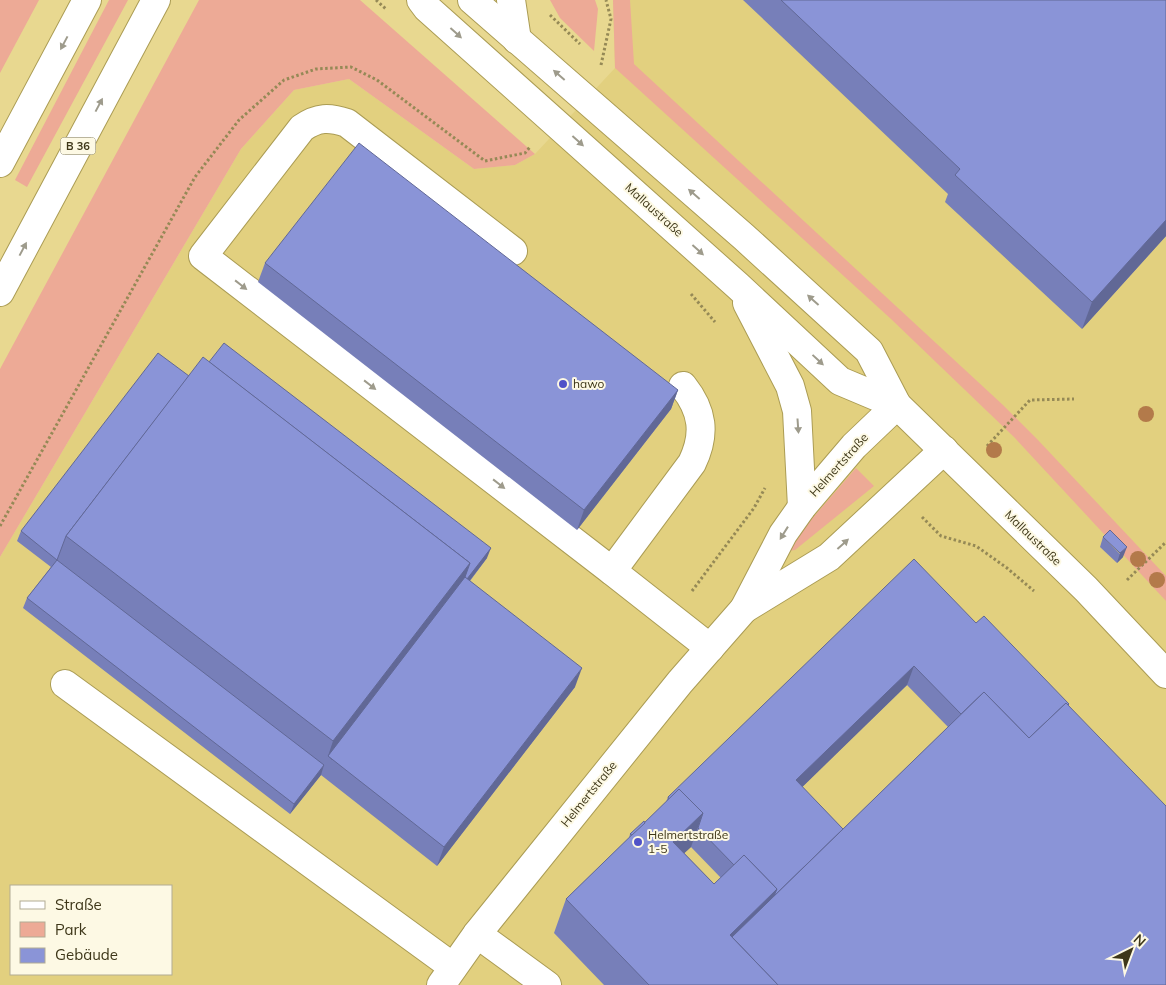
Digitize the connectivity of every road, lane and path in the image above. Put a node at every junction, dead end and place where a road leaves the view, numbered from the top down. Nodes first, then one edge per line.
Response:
1 (87, 0) edge
2 (156, 0) edge
3 (421, 0) edge
4 (472, 0) edge
5 (511, 0) edge
6 (606, 0) edge
7 (547, 8) dead end
8 (518, 40) junction
9 (582, 46) dead end
10 (595, 59) dead end
11 (0, 163) edge
12 (514, 251) dead end
13 (738, 286) junction
14 (0, 292) edge
15 (691, 294) dead end
16 (716, 323) dead end
17 (683, 386) dead end
18 (1074, 399) dead end
19 (897, 405) junction
20 (944, 450) junction
21 (965, 470) junction
22 (767, 482) dead end
23 (802, 506) junction
24 (1166, 542) edge
25 (612, 571) junction
26 (1127, 580) dead end
27 (744, 608) junction
28 (672, 617) junction
29 (710, 648) junction
30 (1166, 674) edge
31 (65, 684) dead end
32 (477, 934) junction
33 (447, 976) edge
34 (547, 985) edge

1 -> 11 main road
14 -> 2 main road, B 36
3 -> 13 main road, Mallaustraße
4 - 8 main road, Mallaustraße
5 - 8 main road
6 - 10 path
7 - 9 path
19 -> 8 main road, Mallaustraße
12 -> 25 main road
13 -> 19 main road, Mallaustraße
13 -> 23 main road
15 - 16 path
17 - 25 main road
18 - 21 path
19 - 20 main road, Mallaustraße
19 - 23 main road, Helmertstraße
20 - 21 main road, Mallaustraße
27 -> 20 main road, Helmertstraße
21 - 30 main road, Mallaustraße
22 - 28 path
23 -> 27 main road, Helmertstraße
24 - 26 path
25 - 28 main road
27 - 29 main road, Helmertstraße
28 - 29 main road
29 - 32 main road, Helmertstraße
31 - 33 main road
32 - 33 main road, Helmertstraße
32 - 34 main road

